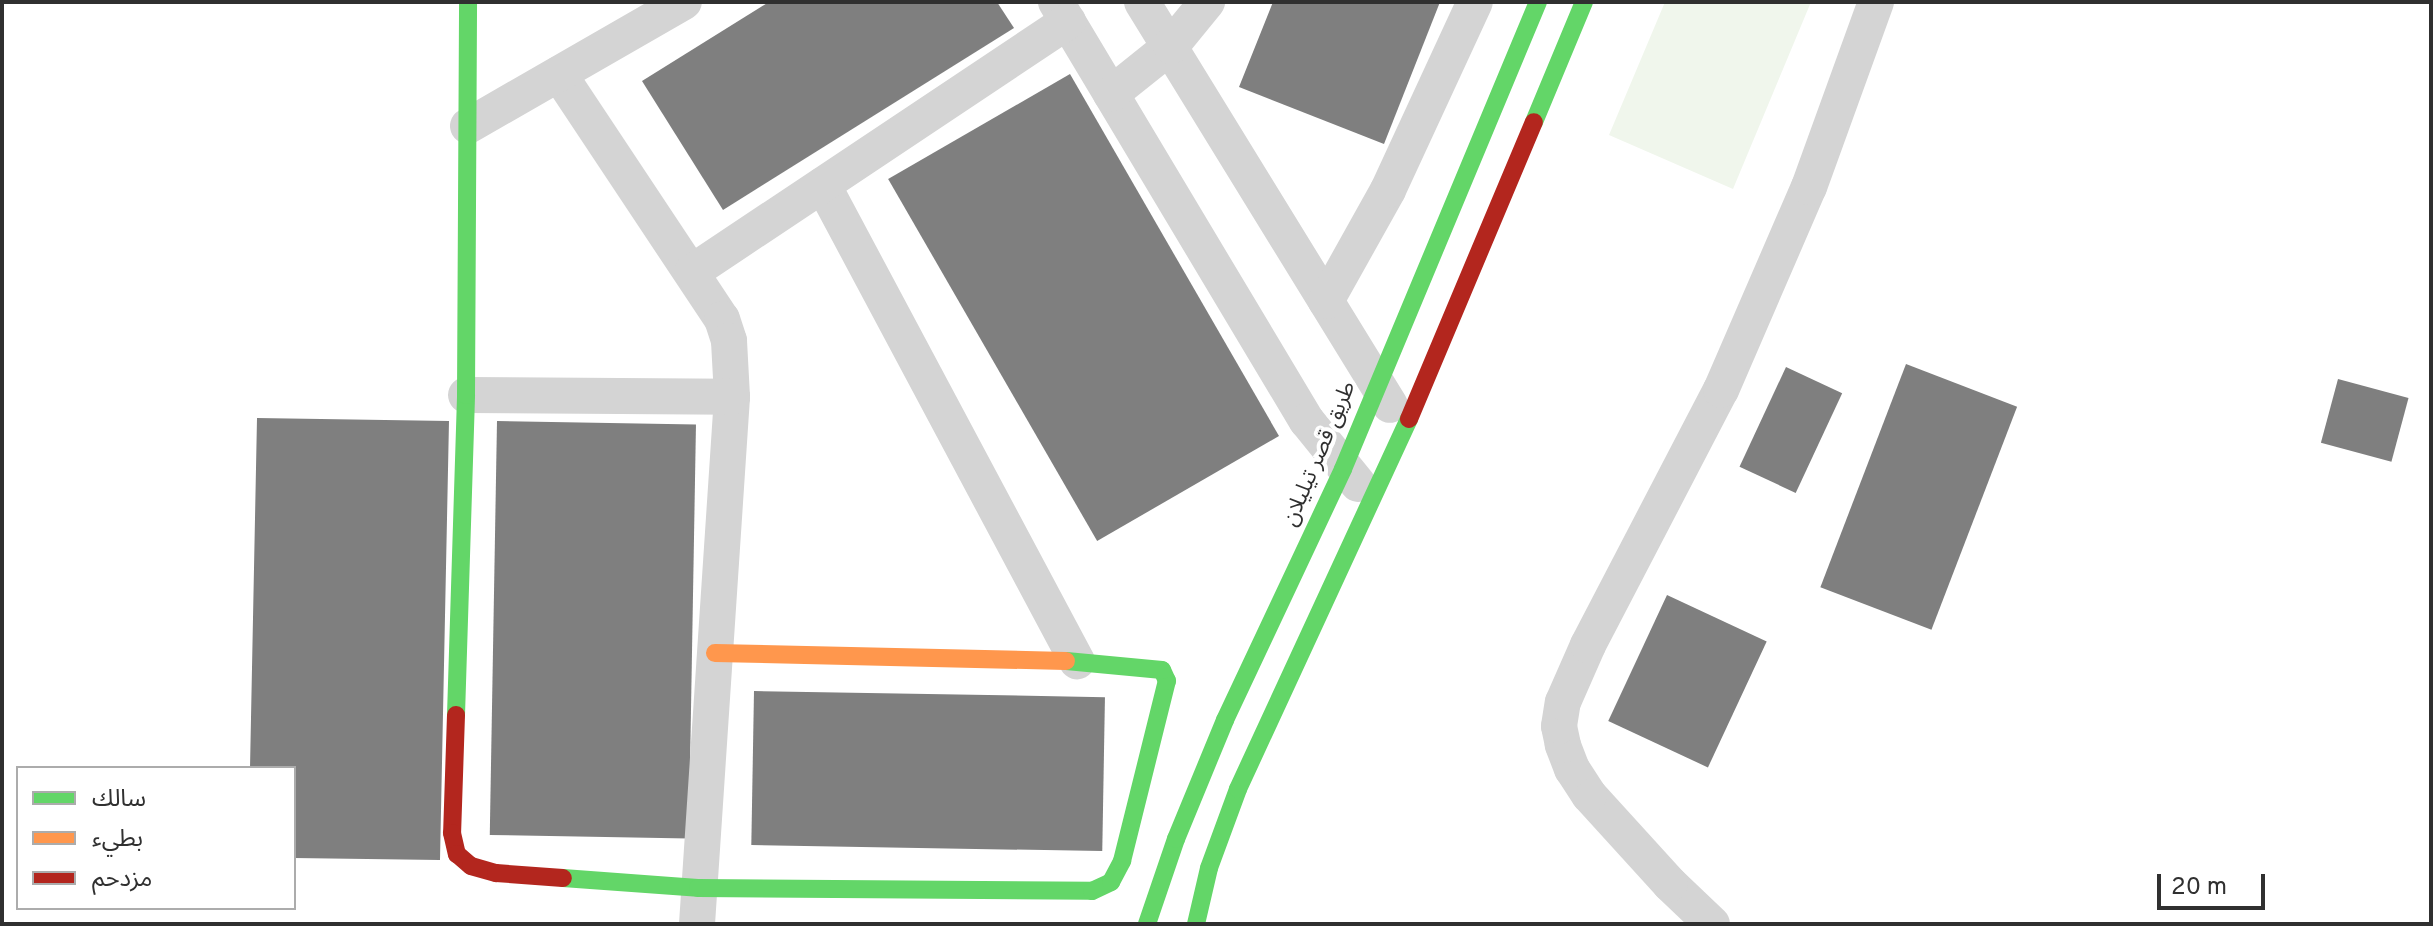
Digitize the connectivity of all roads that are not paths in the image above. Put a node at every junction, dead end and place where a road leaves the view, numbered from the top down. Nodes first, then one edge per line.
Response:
1 (468, 2) edge
2 (684, 2) edge
3 (1142, 2) edge
4 (1207, 2) edge
5 (1475, 2) edge
6 (1538, 2) edge
7 (1584, 2) edge
8 (1876, 2) edge
9 (1062, 12) edge
10 (1171, 46) junction
11 (559, 74) junction
12 (1111, 94) junction
13 (468, 126) junction
14 (823, 185) junction
15 (692, 272) junction
16 (1326, 301) junction
17 (1376, 386) junction
18 (466, 395) junction
19 (732, 397) junction
20 (1405, 425) junction
21 (1343, 469) junction
22 (1373, 500) junction
23 (715, 653) junction
24 (1077, 661) junction
25 (698, 888) junction
26 (697, 924) edge
27 (1147, 924) edge
28 (1196, 924) edge
29 (1712, 924) edge

1 - 13 street
2 - 11 street
3 - 10 street
4 - 10 street
5 - 16 street
6 - 17 street, طريق قصر تيليلان
7 - 20 street
8 - 29 street
9 - 12 street
9 - 14 street
10 - 12 street
10 - 16 street
11 - 13 street
11 - 15 street
12 - 21 street
13 - 18 street
14 - 15 street
14 - 24 street
15 - 19 street
16 - 17 street
17 - 20 street
17 - 21 street, طريق قصر تيليلان
18 - 19 street
18 - 25 street
19 - 23 street
20 - 22 street
21 - 22 street
21 - 27 street, طريق قصر تيليلان
22 - 28 street
23 - 24 street
23 - 25 street
24 - 25 street
25 - 26 street

